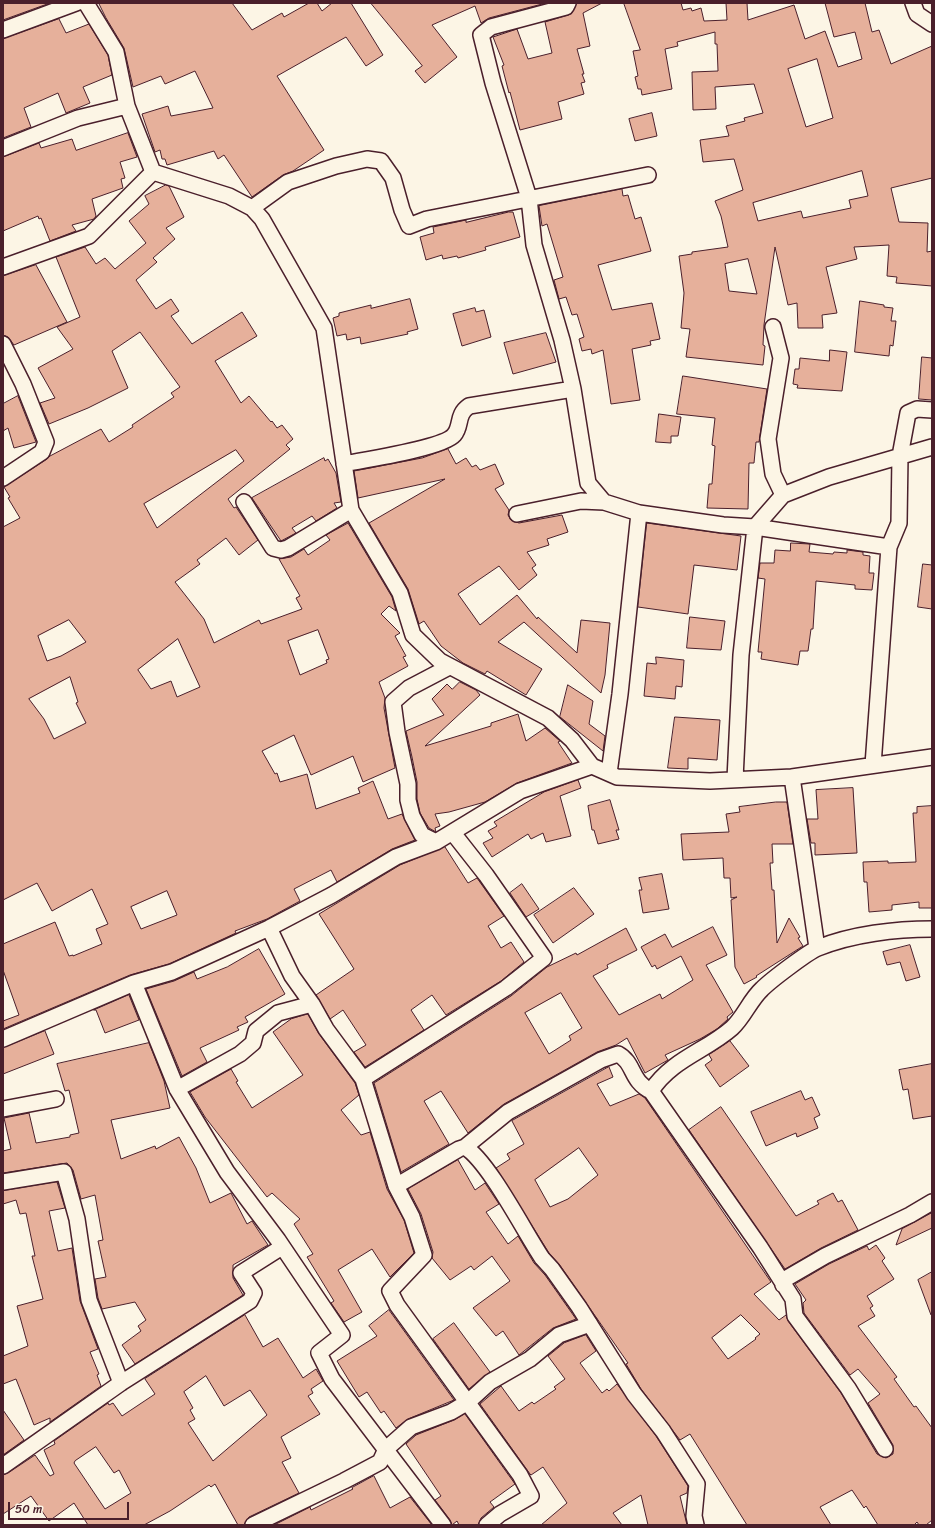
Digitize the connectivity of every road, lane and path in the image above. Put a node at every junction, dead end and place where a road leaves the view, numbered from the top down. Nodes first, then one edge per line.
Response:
1 (76, 3) edge
2 (86, 3) edge
3 (568, 3) edge
4 (913, 3) edge
5 (932, 24) edge
6 (3, 30) edge
7 (127, 106) junction
8 (3, 148) edge
9 (153, 172) junction
10 (648, 175) dead end
11 (529, 198) junction
12 (252, 208) junction
13 (3, 267) edge
14 (773, 327) dead end
15 (3, 344) edge
16 (573, 389) junction
17 (932, 410) edge
18 (932, 447) edge
19 (900, 456) junction
20 (344, 464) junction
21 (3, 478) edge
22 (783, 495) junction
23 (244, 502) dead end
24 (604, 502) junction
25 (351, 510) junction
26 (639, 513) junction
27 (517, 514) dead end
28 (754, 527) junction
29 (889, 547) junction
30 (449, 667) junction
31 (932, 757) edge
32 (873, 765) junction
33 (592, 766) junction
34 (609, 774) junction
35 (792, 777) junction
36 (735, 779) junction
37 (453, 833) junction
38 (436, 842) junction
39 (269, 928) junction
40 (932, 929) edge
41 (817, 948) junction
42 (134, 983) junction
43 (312, 1004) junction
44 (3, 1038) edge
45 (363, 1079) junction
46 (177, 1088) junction
47 (651, 1090) junction
48 (56, 1099) dead end
49 (3, 1109) edge
50 (465, 1147) junction
51 (3, 1182) edge
52 (396, 1186) junction
53 (932, 1202) edge
54 (282, 1247) junction
55 (783, 1285) junction
56 (590, 1324) junction
57 (121, 1383) junction
58 (468, 1402) junction
59 (386, 1449) junction
60 (885, 1449) dead end
61 (3, 1466) edge
62 (253, 1525) edge
63 (443, 1525) edge
64 (487, 1525) edge
65 (696, 1525) edge

1 - 6 street
2 - 7 street
3 - 11 street
4 - 5 street
7 - 8 street
7 - 9 street
9 - 12 street
9 - 13 street
10 - 11 street
11 - 12 street
11 - 16 street
12 - 20 street
14 - 22 street
15 - 21 street
16 - 20 street
16 - 24 street
17 - 19 street
18 - 19 street
19 - 22 street
19 - 29 street
20 - 25 street
22 - 28 street
23 - 25 street
24 - 26 street
24 - 27 street
25 - 30 street
26 - 28 street
26 - 34 street
28 - 29 street
28 - 36 street
29 - 32 street
30 - 33 street
30 - 38 street
31 - 32 street
32 - 35 street
33 - 34 street
33 - 37 street
34 - 36 street
35 - 36 street
35 - 41 street
37 - 38 street
37 - 45 street
38 - 39 street
39 - 42 street
39 - 43 street
40 - 41 street
41 - 47 street
42 - 44 street
42 - 46 street
43 - 45 street
43 - 46 street
45 - 52 street
46 - 54 street
47 - 50 street
47 - 55 street
48 - 49 street
50 - 52 street
50 - 56 street
51 - 57 street
52 - 58 street
53 - 55 street
54 - 57 street
54 - 59 street
55 - 60 street
56 - 58 street
56 - 65 street
57 - 61 street
58 - 59 street
58 - 64 street
59 - 62 street
59 - 63 street

